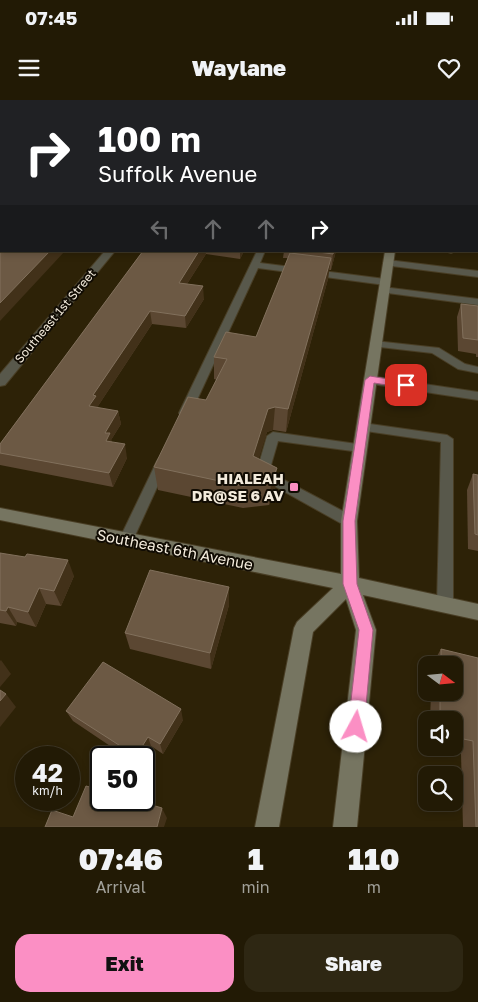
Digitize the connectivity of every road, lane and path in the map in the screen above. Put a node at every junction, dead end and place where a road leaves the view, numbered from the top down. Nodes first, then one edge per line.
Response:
1 (109, 252) edge
2 (260, 252) edge
3 (389, 257) edge
4 (254, 265) junction
5 (478, 274) edge
6 (384, 286) junction
7 (478, 302) edge
8 (375, 344) junction
9 (478, 370) edge
10 (370, 380) junction
11 (0, 382) edge
12 (478, 396) edge
13 (180, 425) edge
14 (363, 427) junction
15 (360, 448) junction
16 (167, 451) edge
17 (0, 514) edge
18 (349, 521) junction
19 (126, 540) junction
20 (350, 584) junction
21 (445, 605) junction
22 (478, 612) edge
23 (267, 827) edge
24 (345, 827) edge

1 - 11 street, Southeast 1st Street
2 - 4 lane
3 - 5 street
3 - 6 main road
4 - 6 lane
4 - 13 lane
6 - 7 lane
6 - 8 main road
8 - 9 lane
8 - 10 main road
10 - 12 street
10 - 14 main road
14 - 15 main road
14 - 21 lane
15 - 18 main road
15 - 18 lane
16 - 19 lane
17 - 19 main road, Southeast 6th Avenue
18 - 20 main road
19 - 20 main road, Southeast 6th Avenue
20 - 21 main road, Southeast 6th Avenue
20 - 23 main road
20 - 24 main road
21 - 22 main road, Southeast 6th Avenue

